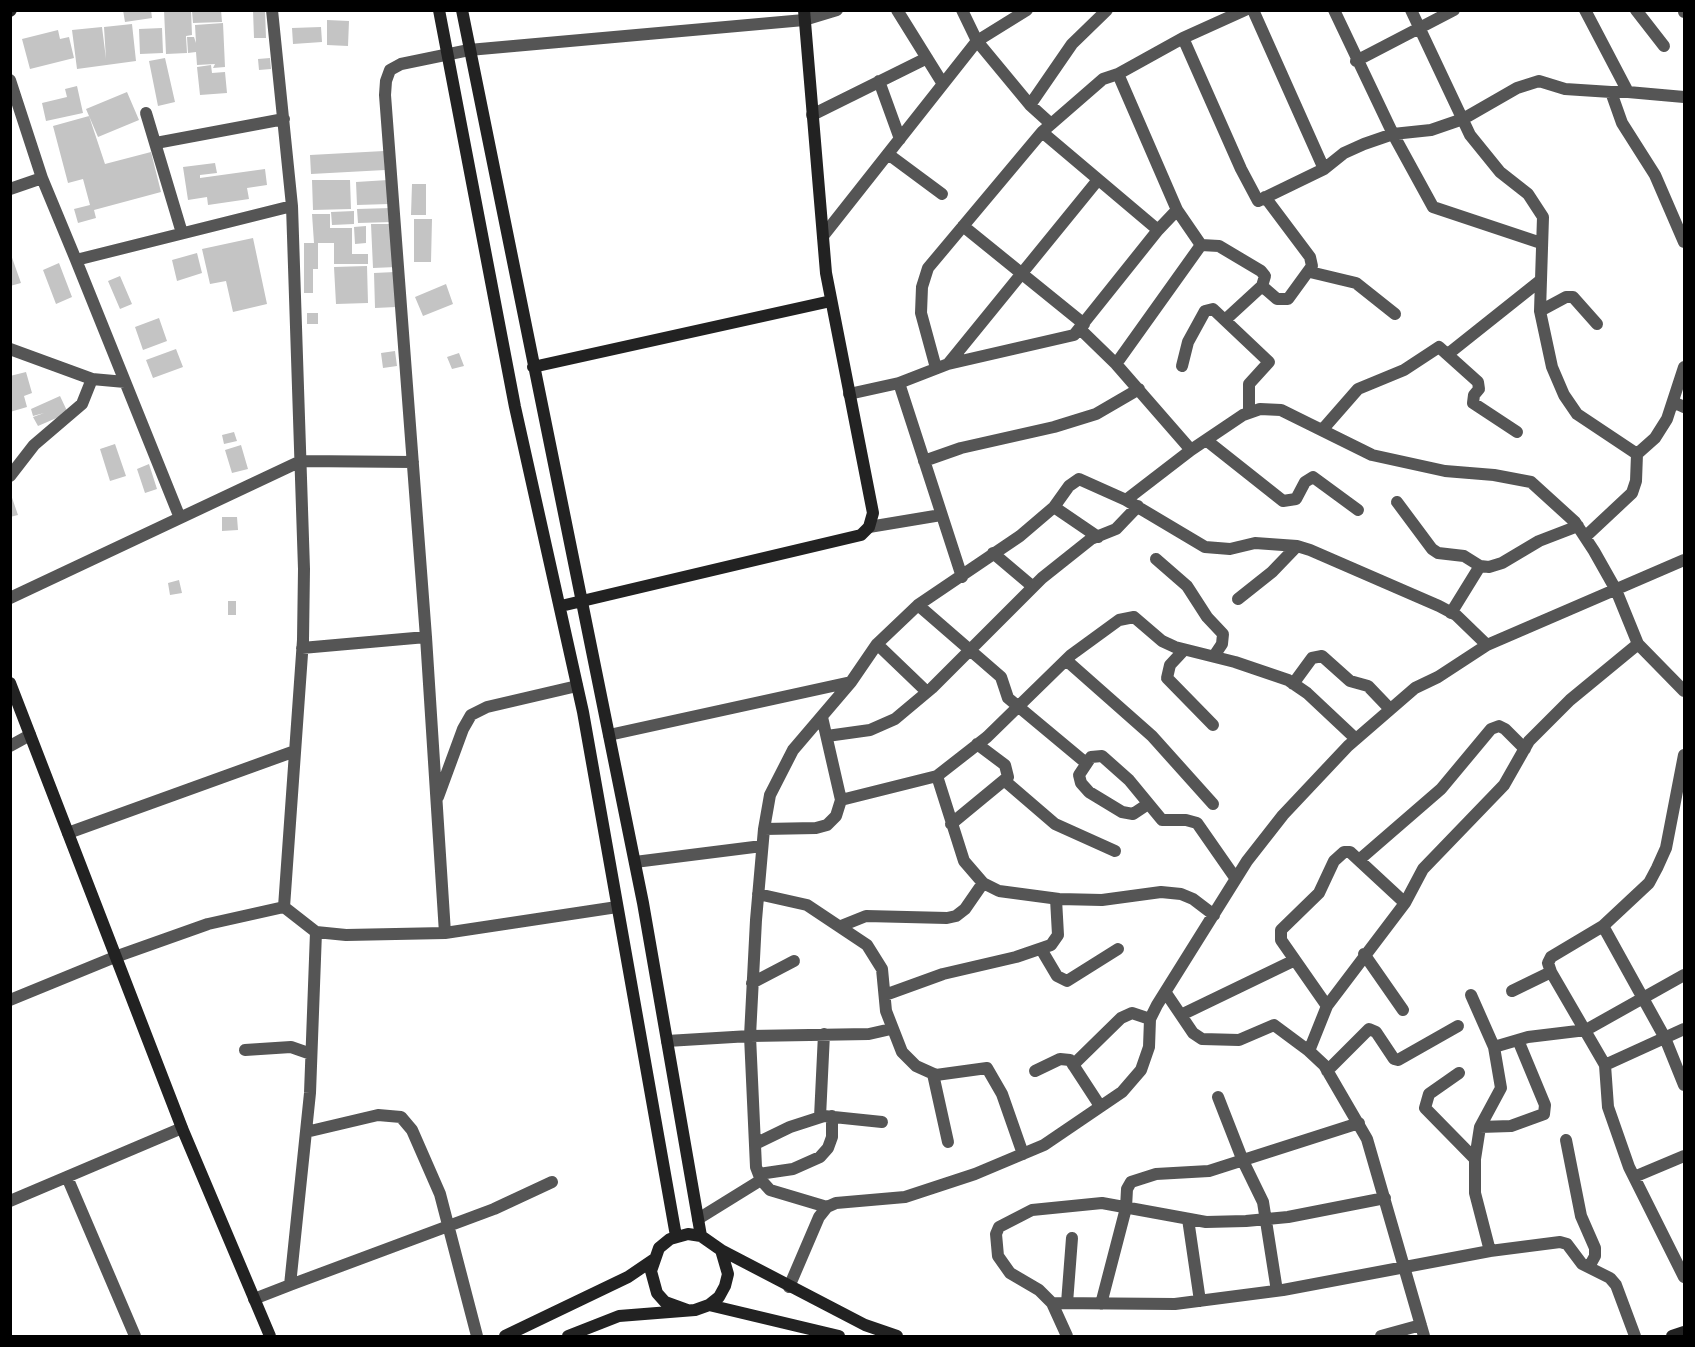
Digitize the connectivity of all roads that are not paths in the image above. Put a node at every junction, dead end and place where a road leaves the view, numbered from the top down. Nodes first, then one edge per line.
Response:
1 (272, 10) edge
2 (439, 10) edge
3 (462, 10) edge
4 (837, 10) edge
5 (897, 10) edge
6 (962, 10) edge
7 (1027, 10) edge
8 (1107, 10) edge
9 (1245, 10) edge
10 (1253, 10) edge
11 (1334, 10) edge
12 (1411, 10) edge
13 (1454, 10) edge
14 (1586, 10) edge
15 (1636, 10) edge
16 (804, 15) edge
17 (1419, 28) junction
18 (1183, 38) junction
19 (977, 41) junction
20 (1664, 45) dead end
21 (469, 50) junction
22 (447, 55) junction
23 (927, 58) junction
24 (1356, 61) junction
25 (1118, 74) junction
26 (10, 80) edge
27 (879, 81) junction
28 (943, 84) junction
29 (1611, 92) junction
30 (1629, 92) junction
31 (1684, 97) edge
32 (1030, 105) junction
33 (146, 113) dead end
34 (812, 115) junction
35 (284, 119) junction
36 (1463, 120) junction
37 (1046, 128) junction
38 (1393, 134) junction
39 (900, 139) junction
40 (156, 143) junction
41 (888, 154) junction
42 (1324, 169) junction
43 (42, 178) junction
44 (1097, 181) junction
45 (10, 189) edge
46 (942, 194) dead end
47 (1265, 197) junction
48 (292, 206) junction
49 (1177, 210) junction
50 (963, 226) junction
51 (1158, 230) junction
52 (182, 233) junction
53 (823, 236) junction
54 (1684, 242) edge
55 (1541, 243) junction
56 (1201, 245) junction
57 (76, 260) junction
58 (1310, 272) junction
59 (1022, 273) junction
60 (1540, 280) junction
61 (1262, 286) junction
62 (831, 301) junction
63 (1540, 311) junction
64 (1395, 314) dead end
65 (1225, 320) junction
66 (1597, 324) dead end
67 (1082, 326) junction
68 (10, 349) edge
69 (1448, 354) junction
70 (1116, 364) junction
71 (942, 366) junction
72 (1182, 366) dead end
73 (533, 367) junction
74 (1684, 367) edge
75 (92, 379) junction
76 (125, 382) junction
77 (899, 382) junction
78 (1139, 389) junction
79 (849, 394) junction
80 (1680, 399) edge
81 (1249, 412) junction
82 (1323, 429) junction
83 (1517, 432) dead end
84 (1206, 440) junction
85 (1191, 450) junction
86 (1637, 453) junction
87 (301, 461) junction
88 (924, 461) junction
89 (413, 462) junction
90 (10, 476) edge
91 (1126, 500) junction
92 (1397, 502) dead end
93 (1138, 506) junction
94 (1054, 507) junction
95 (1358, 510) dead end
96 (940, 515) junction
97 (180, 518) junction
98 (869, 527) junction
99 (1581, 531) junction
100 (1098, 537) junction
101 (1298, 546) junction
102 (993, 553) junction
103 (1156, 559) dead end
104 (1684, 560) edge
105 (1480, 566) junction
106 (962, 577) junction
107 (1032, 586) junction
108 (1616, 590) junction
109 (10, 598) edge
110 (1238, 599) dead end
111 (583, 601) junction
112 (918, 605) junction
113 (561, 606) junction
114 (1451, 613) junction
115 (426, 637) junction
116 (877, 644) junction
117 (1638, 644) junction
118 (1487, 645) junction
119 (303, 648) junction
120 (970, 650) junction
121 (1184, 650) junction
122 (1214, 656) junction
123 (1066, 660) junction
124 (851, 682) junction
125 (10, 683) edge
126 (1293, 684) junction
127 (577, 686) junction
128 (1684, 691) edge
129 (927, 692) junction
130 (1018, 707) junction
131 (1390, 709) junction
132 (822, 717) junction
133 (1213, 725) dead end
134 (30, 735) junction
135 (609, 735) junction
136 (827, 736) junction
137 (1356, 739) junction
138 (977, 744) junction
139 (10, 746) edge
140 (1525, 749) junction
141 (295, 751) junction
142 (1684, 755) edge
143 (1086, 763) junction
144 (937, 776) junction
145 (1005, 781) junction
146 (841, 800) junction
147 (437, 801) junction
148 (1148, 804) junction
149 (1213, 804) dead end
150 (951, 824) junction
151 (764, 829) junction
152 (68, 833) junction
153 (762, 846) junction
154 (1115, 851) dead end
155 (1359, 860) junction
156 (635, 861) junction
157 (1236, 879) junction
158 (983, 883) junction
159 (758, 894) junction
160 (1056, 899) junction
161 (1405, 903) junction
162 (284, 907) junction
163 (617, 907) junction
164 (1214, 915) junction
165 (841, 926) junction
166 (1603, 926) junction
167 (316, 932) junction
168 (445, 933) junction
169 (1118, 949) dead end
170 (1041, 950) junction
171 (1364, 954) junction
172 (114, 957) junction
173 (1295, 960) junction
174 (794, 961) dead end
175 (1551, 972) junction
176 (1684, 975) edge
177 (752, 983) junction
178 (1512, 991) dead end
179 (1166, 993) junction
180 (885, 995) junction
181 (1471, 995) dead end
182 (1644, 997) junction
183 (10, 1000) edge
184 (1327, 1006) junction
185 (1403, 1010) dead end
186 (1181, 1015) junction
187 (1150, 1019) junction
188 (1458, 1026) dead end
189 (891, 1029) junction
190 (1684, 1029) edge
191 (1586, 1030) junction
192 (824, 1034) junction
193 (750, 1035) junction
194 (1665, 1038) junction
195 (1518, 1040) junction
196 (667, 1041) junction
197 (1494, 1047) junction
198 (245, 1050) dead end
199 (1309, 1051) junction
200 (311, 1054) junction
201 (1073, 1065) junction
202 (1605, 1065) junction
203 (1035, 1071) dead end
204 (1327, 1071) junction
205 (1459, 1073) dead end
206 (933, 1074) junction
207 (1683, 1078) edge
208 (1218, 1097) dead end
209 (1100, 1107) junction
210 (826, 1116) junction
211 (882, 1122) dead end
212 (1359, 1123) junction
213 (1480, 1127) junction
214 (182, 1128) junction
215 (306, 1132) junction
216 (1566, 1140) dead end
217 (948, 1142) dead end
218 (755, 1144) junction
219 (1023, 1154) junction
220 (1684, 1156) edge
221 (1475, 1159) junction
222 (1243, 1161) junction
223 (67, 1177) junction
224 (760, 1177) junction
225 (1634, 1178) junction
226 (552, 1182) dead end
227 (1385, 1198) junction
228 (10, 1201) edge
229 (827, 1207) junction
230 (1126, 1208) junction
231 (698, 1219) junction
232 (1188, 1219) junction
233 (1267, 1219) junction
234 (449, 1224) junction
235 (676, 1236) junction
236 (701, 1236) junction
237 (1072, 1238) dead end
238 (721, 1250) junction
239 (1490, 1251) junction
240 (653, 1260) junction
241 (1404, 1267) junction
242 (1589, 1267) junction
243 (1684, 1276) edge
244 (290, 1285) junction
245 (789, 1287) junction
246 (1277, 1291) junction
247 (254, 1299) junction
248 (1200, 1301) junction
249 (1052, 1304) junction
250 (1066, 1304) junction
251 (1101, 1304) junction
252 (709, 1305) junction
253 (687, 1310) junction
254 (1423, 1331) edge
255 (1684, 1332) edge
256 (135, 1336) edge
257 (270, 1336) edge
258 (477, 1336) edge
259 (505, 1336) edge
260 (568, 1336) edge
261 (839, 1336) edge
262 (897, 1336) edge
263 (1067, 1336) edge
264 (1381, 1336) edge
265 (1635, 1336) edge
266 (1672, 1336) edge

1 - 35 street
2 - 22 main road
3 - 21 main road
4 - 16 street
5 - 23 street
6 - 19 street
7 - 19 street
8 - 32 street
9 - 18 street
10 - 42 street
11 - 24 street
12 - 17 street
13 - 17 street
14 - 30 street
15 - 20 street
16 - 21 street
16 - 34 main road
17 - 24 street
17 - 36 street
18 - 25 street
18 - 47 street
19 - 28 street
19 - 32 street
21 - 22 street
21 - 73 main road
22 - 89 street
22 - 113 main road
23 - 27 street
23 - 28 street
24 - 38 street
25 - 37 street
25 - 49 street
26 - 43 street
27 - 34 street
27 - 39 street
28 - 39 street
29 - 30 street
29 - 36 street
29 - 54 street
30 - 31 street
32 - 37 street
33 - 40 street
34 - 53 main road
35 - 40 street
35 - 48 street
36 - 38 street
36 - 55 street
37 - 44 street
37 - 50 street
38 - 42 street
38 - 55 street
39 - 41 street
40 - 52 street
41 - 46 street
41 - 53 street
42 - 47 street
43 - 45 street
43 - 57 street
44 - 51 street
44 - 59 street
47 - 58 street
48 - 52 street
48 - 87 street
49 - 51 street
49 - 56 street
50 - 59 street
50 - 71 street
51 - 67 street
52 - 57 street
53 - 62 main road
55 - 60 street
56 - 61 street
56 - 70 street
57 - 76 street
58 - 61 street
58 - 64 street
59 - 67 street
59 - 71 street
60 - 63 street
60 - 69 street
61 - 65 street
62 - 73 main road
62 - 79 main road
63 - 66 street
63 - 86 street
65 - 72 street
65 - 81 street
67 - 70 street
67 - 71 street
68 - 75 street
69 - 82 street
69 - 83 street
70 - 78 street
71 - 77 street
73 - 111 main road
74 - 80 street
75 - 76 street
75 - 90 street
76 - 97 street
77 - 79 street
77 - 88 street
78 - 85 street
78 - 88 street
79 - 98 main road
80 - 86 street
81 - 82 street
81 - 84 street
82 - 99 street
84 - 85 street
84 - 95 street
85 - 91 street
86 - 99 street
87 - 89 street
87 - 97 street
87 - 119 street
88 - 96 street
89 - 115 street
91 - 93 street
91 - 94 street
92 - 105 street
93 - 100 street
93 - 101 street
94 - 100 street
94 - 102 street
96 - 98 street
96 - 106 street
97 - 109 street
98 - 111 main road
99 - 105 street
99 - 108 street
100 - 107 street
101 - 110 street
101 - 114 street
102 - 106 street
102 - 107 street
103 - 122 street
104 - 108 street
105 - 114 street
106 - 112 street
107 - 120 street
108 - 117 street
108 - 118 street
111 - 113 main road
111 - 135 main road
112 - 116 street
112 - 120 street
113 - 127 main road
114 - 118 street
115 - 119 street
115 - 147 street
116 - 124 street
116 - 129 street
117 - 128 street
117 - 140 street
118 - 131 street
119 - 141 street
120 - 129 street
120 - 130 street
121 - 122 street
121 - 123 street
121 - 133 street
122 - 126 street
123 - 130 street
123 - 149 street
124 - 132 street
124 - 135 street
125 - 134 main road
126 - 131 street
126 - 137 street
127 - 147 street
127 - 163 main road
129 - 136 street
130 - 138 street
130 - 143 street
131 - 137 street
132 - 136 street
132 - 151 street
134 - 139 street
134 - 152 main road
135 - 156 main road
136 - 146 street
137 - 157 street
138 - 144 street
138 - 145 street
140 - 155 street
140 - 161 street
141 - 152 street
141 - 162 street
142 - 166 street
143 - 148 street
143 - 148 street
144 - 146 street
144 - 150 street
145 - 150 street
145 - 154 street
146 - 151 street
147 - 168 street
148 - 157 street
150 - 158 street
151 - 153 street
152 - 172 main road
153 - 156 street
153 - 159 street
155 - 161 street
155 - 173 street
156 - 196 main road
157 - 164 street
158 - 160 street
158 - 165 street
159 - 165 street
159 - 177 street
160 - 164 street
160 - 170 street
161 - 171 street
162 - 167 street
162 - 172 street
163 - 168 street
163 - 235 main road
164 - 179 street
165 - 180 street
166 - 175 street
166 - 182 street
167 - 168 street
167 - 200 street
169 - 170 street
170 - 180 street
171 - 184 street
171 - 185 street
172 - 183 street
172 - 214 main road
173 - 184 street
173 - 186 street
174 - 177 street
175 - 178 street
175 - 191 street
176 - 182 street
177 - 193 street
179 - 186 street
179 - 187 street
180 - 189 street
181 - 197 street
182 - 191 street
182 - 194 street
184 - 199 street
186 - 199 street
187 - 201 street
187 - 209 street
188 - 204 street
189 - 192 street
189 - 206 street
190 - 194 street
191 - 195 street
191 - 202 street
192 - 193 street
192 - 210 street
193 - 196 street
193 - 218 street
194 - 202 street
194 - 207 street
195 - 197 street
195 - 213 street
196 - 231 main road
197 - 213 street
198 - 200 street
199 - 204 street
200 - 215 street
201 - 203 street
201 - 209 street
202 - 225 street
204 - 212 street
205 - 221 street
206 - 217 street
206 - 219 street
208 - 222 street
209 - 219 street
210 - 211 street
210 - 218 street
210 - 224 street
212 - 222 street
212 - 227 street
213 - 221 street
214 - 223 street
214 - 247 main road
215 - 234 street
215 - 244 street
216 - 242 street
218 - 224 street
219 - 229 street
220 - 225 street
221 - 239 street
222 - 230 street
222 - 233 street
223 - 228 street
223 - 256 street
224 - 229 street
224 - 231 street
225 - 243 street
226 - 234 street
227 - 233 street
227 - 241 street
229 - 245 street
230 - 232 street
230 - 249 street
230 - 251 street
231 - 236 main road
232 - 233 street
232 - 248 street
233 - 246 street
234 - 244 street
234 - 258 street
235 - 236 main road
235 - 240 main road
236 - 238 main road
237 - 250 street
238 - 245 main road
238 - 252 main road
239 - 241 street
239 - 242 street
240 - 253 main road
240 - 259 main road
241 - 246 street
241 - 254 street
242 - 265 street
244 - 247 street
245 - 262 main road
246 - 248 street
247 - 257 main road
248 - 251 street
249 - 250 street
249 - 263 street
250 - 251 street
252 - 253 main road
252 - 261 main road
253 - 260 main road
254 - 264 street
255 - 266 main road

